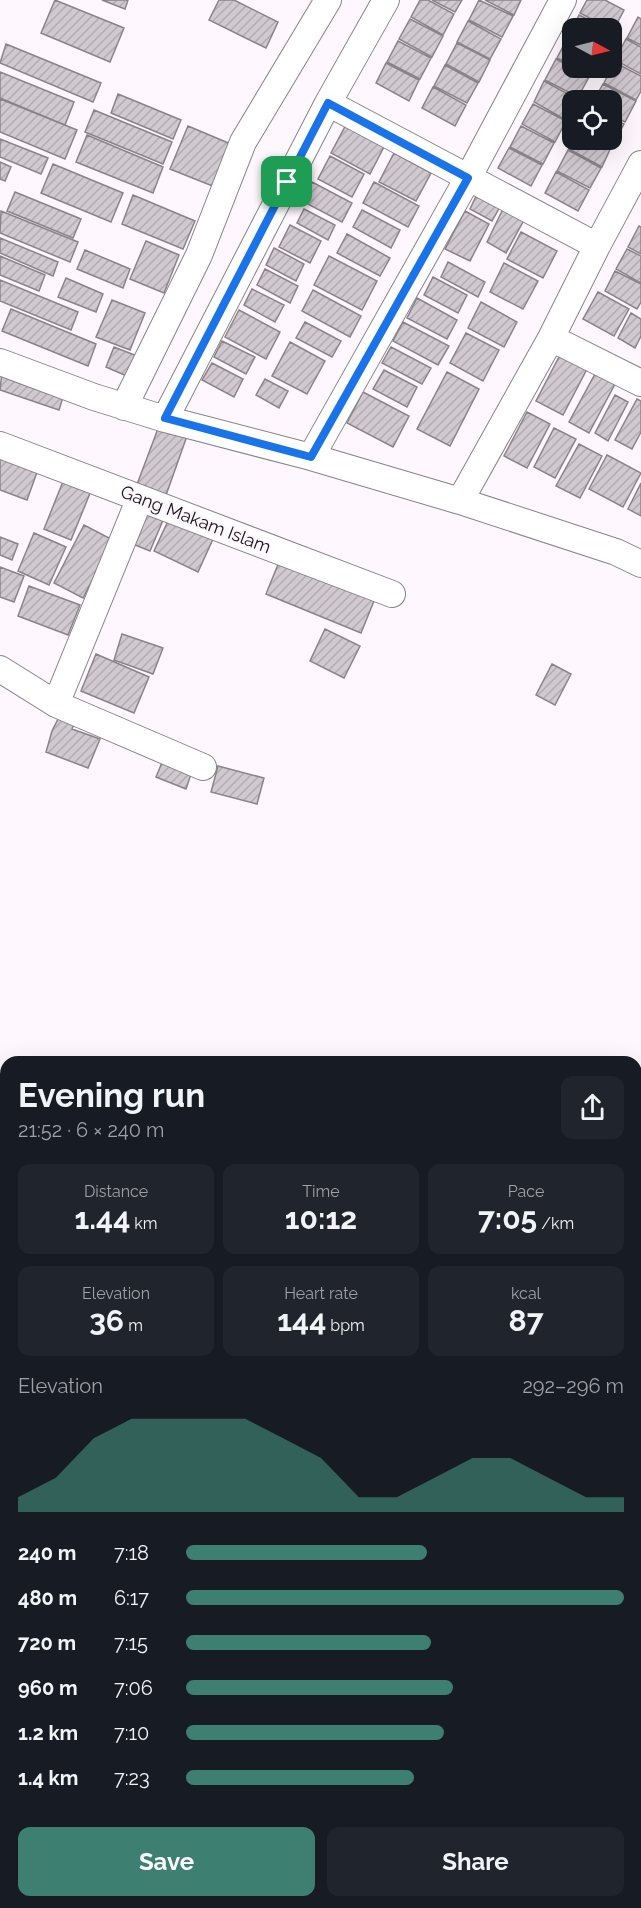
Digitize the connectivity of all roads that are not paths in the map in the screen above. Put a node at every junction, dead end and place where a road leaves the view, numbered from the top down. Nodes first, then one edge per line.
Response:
1 (328, 0) edge
2 (386, 0) edge
3 (563, 0) edge
4 (328, 103) junction
5 (641, 164) edge
6 (468, 178) junction
7 (597, 246) junction
8 (551, 338) junction
9 (0, 362) edge
10 (641, 383) edge
11 (124, 407) junction
12 (165, 418) junction
13 (0, 445) edge
14 (311, 457) junction
15 (140, 498) junction
16 (460, 501) junction
17 (641, 564) edge
18 (392, 594) dead end
19 (0, 669) edge
20 (56, 704) junction
21 (203, 767) dead end

1 - 11 street
2 - 4 street
3 - 6 street
4 - 6 street
4 - 12 street
5 - 7 street
6 - 7 street
6 - 14 street
7 - 8 street
8 - 10 street
8 - 16 street
9 - 11 street
11 - 12 street
12 - 14 street
13 - 15 street, Gang Makam Islam
14 - 16 street
15 - 18 street, Gang Makam Islam
15 - 20 street
16 - 17 street
19 - 20 street
20 - 21 street

